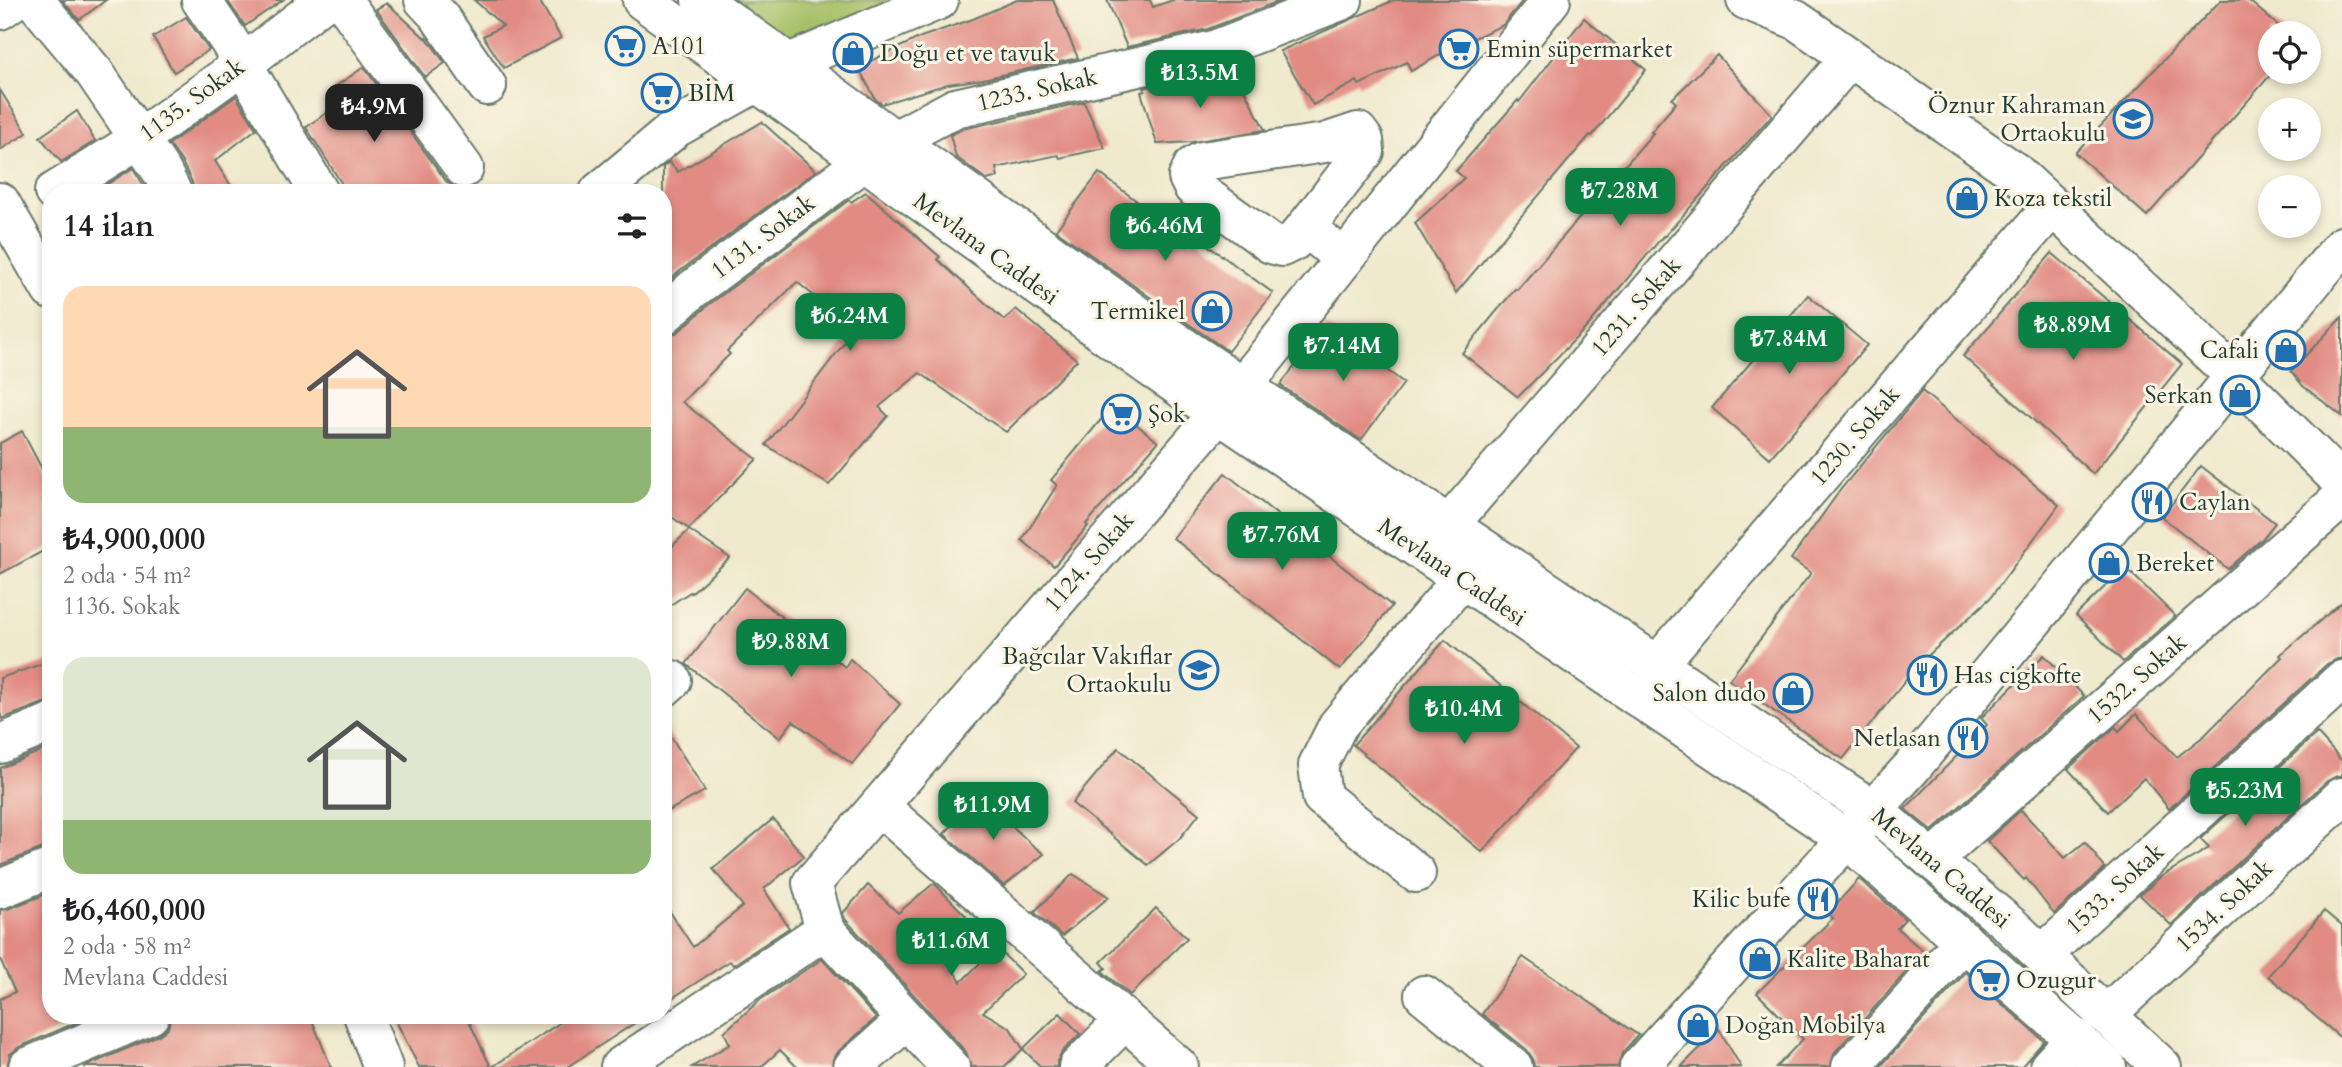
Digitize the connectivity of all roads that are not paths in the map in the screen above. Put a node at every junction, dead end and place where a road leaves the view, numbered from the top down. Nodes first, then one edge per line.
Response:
1 (14, 0) edge
2 (34, 0) edge
3 (201, 0) edge
4 (325, 0) edge
5 (342, 0) edge
6 (424, 0) edge
7 (642, 0) edge
8 (701, 0) edge
9 (939, 0) edge
10 (1343, 0) edge
11 (1550, 0) edge
12 (1746, 0) edge
13 (0, 10) edge
14 (1850, 58) junction
15 (789, 63) junction
16 (243, 64) junction
17 (756, 83) junction
18 (487, 86) dead end
19 (139, 139) junction
20 (880, 150) junction
21 (464, 168) dead end
22 (69, 184) edge
23 (169, 184) edge
24 (314, 184) edge
25 (609, 184) edge
26 (42, 198) edge
27 (2052, 207) junction
28 (5, 211) edge
29 (1306, 227) dead end
30 (2342, 246) edge
31 (1344, 259) junction
32 (42, 275) edge
33 (672, 308) edge
34 (2235, 376) junction
35 (1230, 400) junction
36 (2342, 482) edge
37 (2342, 498) edge
38 (1449, 525) junction
39 (1462, 579) junction
40 (1657, 665) junction
41 (2342, 681) edge
42 (42, 727) edge
43 (0, 744) edge
44 (2342, 797) edge
45 (879, 806) junction
46 (1873, 810) junction
47 (1846, 839) junction
48 (1932, 860) junction
49 (42, 872) edge
50 (1416, 873) dead end
51 (0, 889) edge
52 (825, 930) junction
53 (1964, 941) junction
54 (2042, 955) junction
55 (1424, 995) dead end
56 (2106, 1015) junction
57 (907, 1020) junction
58 (1125, 1020) junction
59 (129, 1024) edge
60 (366, 1024) edge
61 (2076, 1038) junction
62 (28, 1067) edge
63 (383, 1067) edge
64 (620, 1067) edge
65 (853, 1067) edge
66 (950, 1067) edge
67 (1078, 1067) edge
68 (1179, 1067) edge
69 (1513, 1067) edge
70 (1639, 1067) edge
71 (1851, 1067) edge
72 (2049, 1067) edge
73 (2107, 1067) edge
74 (2162, 1067) edge

1 - 13 street
2 - 19 street
3 - 16 street
4 - 16 street, 1135. Sokak
5 - 21 street
6 - 18 street
7 - 17 street, Mevlana Caddesi
8 - 15 street, Mevlana Caddesi
9 - 15 street
10 - 20 street, 1233. Sokak
11 - 31 street, 1124. Sokak
12 - 14 street
14 - 27 street
14 - 38 street, 1231. Sokak
15 - 20 street, Mevlana Caddesi
16 - 19 street, 1135. Sokak
16 - 24 street
17 - 20 street, Mevlana Caddesi
17 - 25 street
19 - 22 street, 1135. Sokak
19 - 23 street
20 - 33 street, 1131. Sokak
20 - 35 street, Mevlana Caddesi
26 - 28 street, 1135. Sokak
27 - 34 street
27 - 40 street, 1230. Sokak
28 - 32 street
29 - 31 street
30 - 34 street
31 - 35 street, 1124. Sokak
34 - 36 street
34 - 46 street
35 - 38 street, Mevlana Caddesi
35 - 39 street, Mevlana Caddesi
35 - 45 street, 1124. Sokak
37 - 48 street, 1532. Sokak
38 - 40 street, Mevlana Caddesi
39 - 47 street, Mevlana Caddesi
39 - 50 street
40 - 46 street, Mevlana Caddesi
41 - 54 street, 1533. Sokak
42 - 43 street
44 - 56 street, 1534. Sokak
45 - 52 street, 1124. Sokak
45 - 58 street
46 - 47 street
46 - 48 street, Mevlana Caddesi
47 - 53 street, Mevlana Caddesi
47 - 70 street
48 - 54 street, Mevlana Caddesi
49 - 51 street
52 - 57 street, 1124. Sokak
52 - 64 street
53 - 61 street, Mevlana Caddesi
53 - 71 street
54 - 56 street, Mevlana Caddesi
55 - 69 street
56 - 74 street, Mevlana Caddesi
57 - 65 street
57 - 66 street, 1124. Sokak
58 - 67 street
58 - 68 street
59 - 62 street
60 - 63 street
61 - 72 street
61 - 73 street, Mevlana Caddesi

